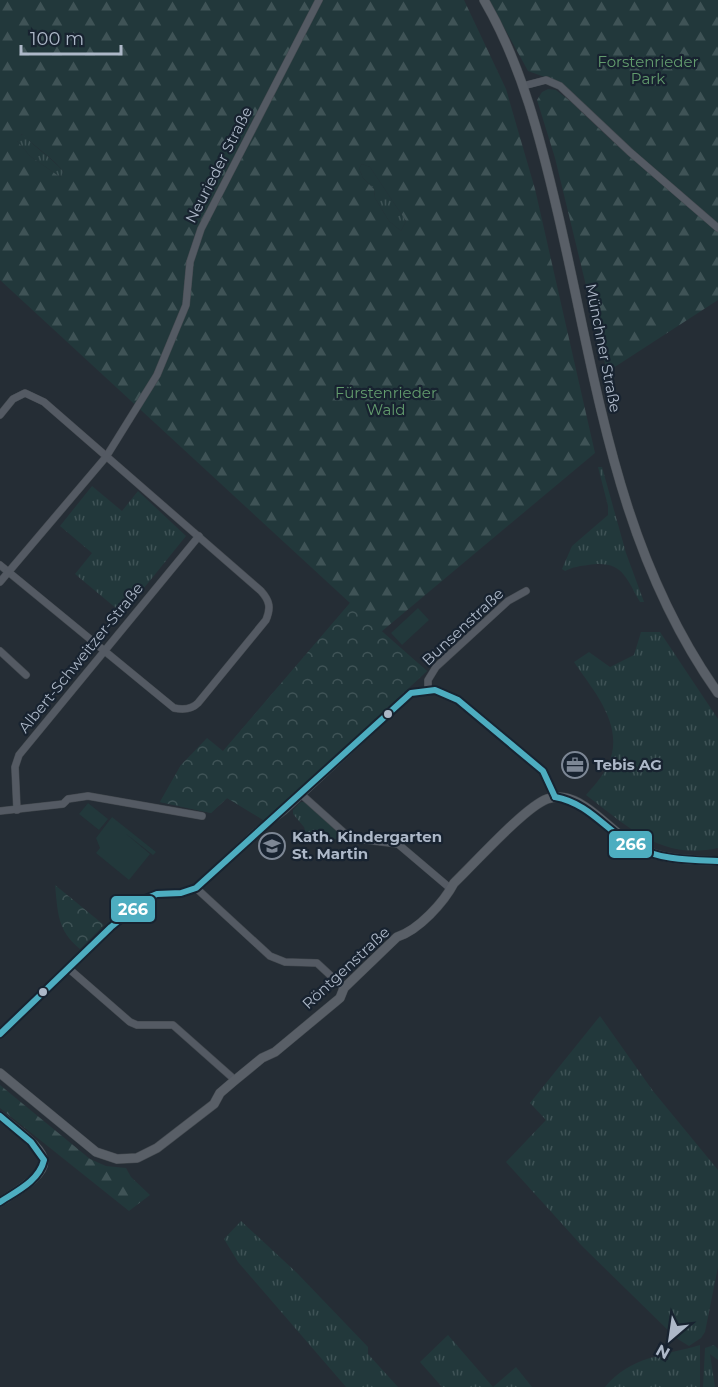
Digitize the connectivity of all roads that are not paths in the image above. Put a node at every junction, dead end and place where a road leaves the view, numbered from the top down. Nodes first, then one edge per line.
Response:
1 (319, 0) edge
2 (484, 0) edge
3 (523, 86) junction
4 (718, 228) edge
5 (0, 416) edge
6 (106, 457) junction
7 (199, 536) junction
8 (0, 565) edge
9 (9, 572) junction
10 (0, 582) edge
11 (526, 591) dead end
12 (0, 651) edge
13 (105, 651) junction
14 (26, 675) dead end
15 (428, 689) junction
16 (718, 693) edge
17 (302, 795) junction
18 (555, 796) junction
19 (17, 810) junction
20 (0, 811) edge
21 (202, 816) dead end
22 (718, 861) edge
23 (196, 888) junction
24 (450, 890) junction
25 (69, 968) junction
26 (344, 988) junction
27 (0, 1034) edge
28 (0, 1073) edge
29 (235, 1080) junction
30 (0, 1116) edge
31 (0, 1202) edge

1 - 6 street, Neurieder Straße
2 - 3 street, Münchner Straße
3 - 4 street
3 - 16 street, Münchner Straße
5 - 6 street
6 - 7 street
6 - 9 street, Neurieder Straße
7 - 13 street, Albert-Schweitzer-Straße
7 - 13 street
8 - 9 street
9 - 10 street, Neurieder Straße
9 - 13 street
11 - 15 street, Bunsenstraße
12 - 14 street
13 - 19 street, Albert-Schweitzer-Straße
15 - 17 street
15 - 18 street
17 - 23 street
17 - 24 street
18 - 22 street
18 - 24 street, Röntgenstraße
19 - 20 street
19 - 21 street
23 - 25 street
23 - 26 street
24 - 26 street, Röntgenstraße
25 - 27 street
25 - 29 street
26 - 29 street, Röntgenstraße
28 - 29 street, Röntgenstraße
30 - 31 street

